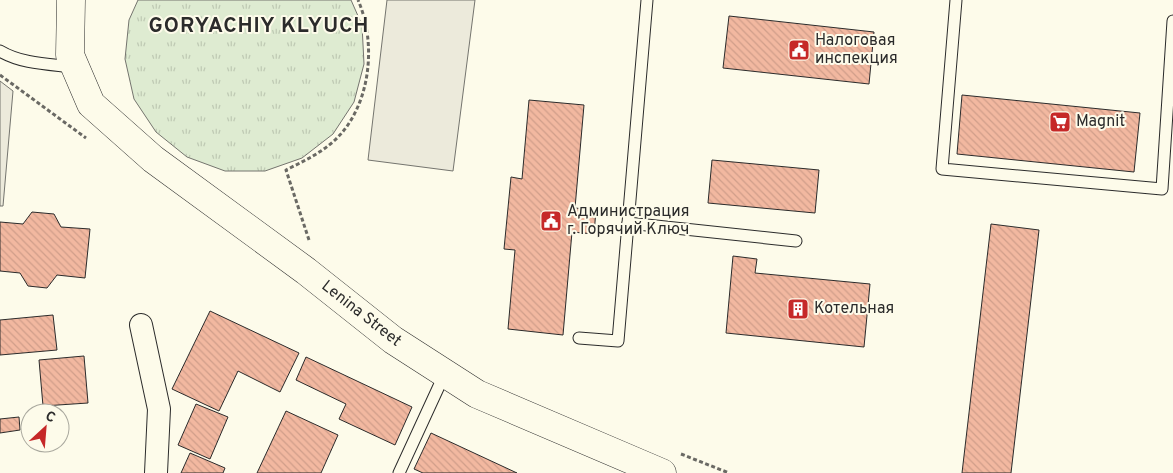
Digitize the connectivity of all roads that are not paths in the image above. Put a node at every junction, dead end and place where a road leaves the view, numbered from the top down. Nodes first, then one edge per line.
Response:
1 (71, 0) edge
2 (647, 0) edge
3 (956, 0) edge
4 (1173, 21) edge
5 (0, 51) edge
6 (75, 68) junction
7 (628, 223) junction
8 (796, 241) dead end
9 (141, 325) dead end
10 (579, 338) dead end
11 (445, 373) junction
12 (668, 462) edge
13 (156, 473) edge
14 (399, 473) edge

1 - 6 street
2 - 7 lane
3 - 4 lane
5 - 6 lane
6 - 11 street, Lenina Street
7 - 8 lane
7 - 10 lane
9 - 13 street
11 - 12 street, Lenina Street
11 - 14 lane

